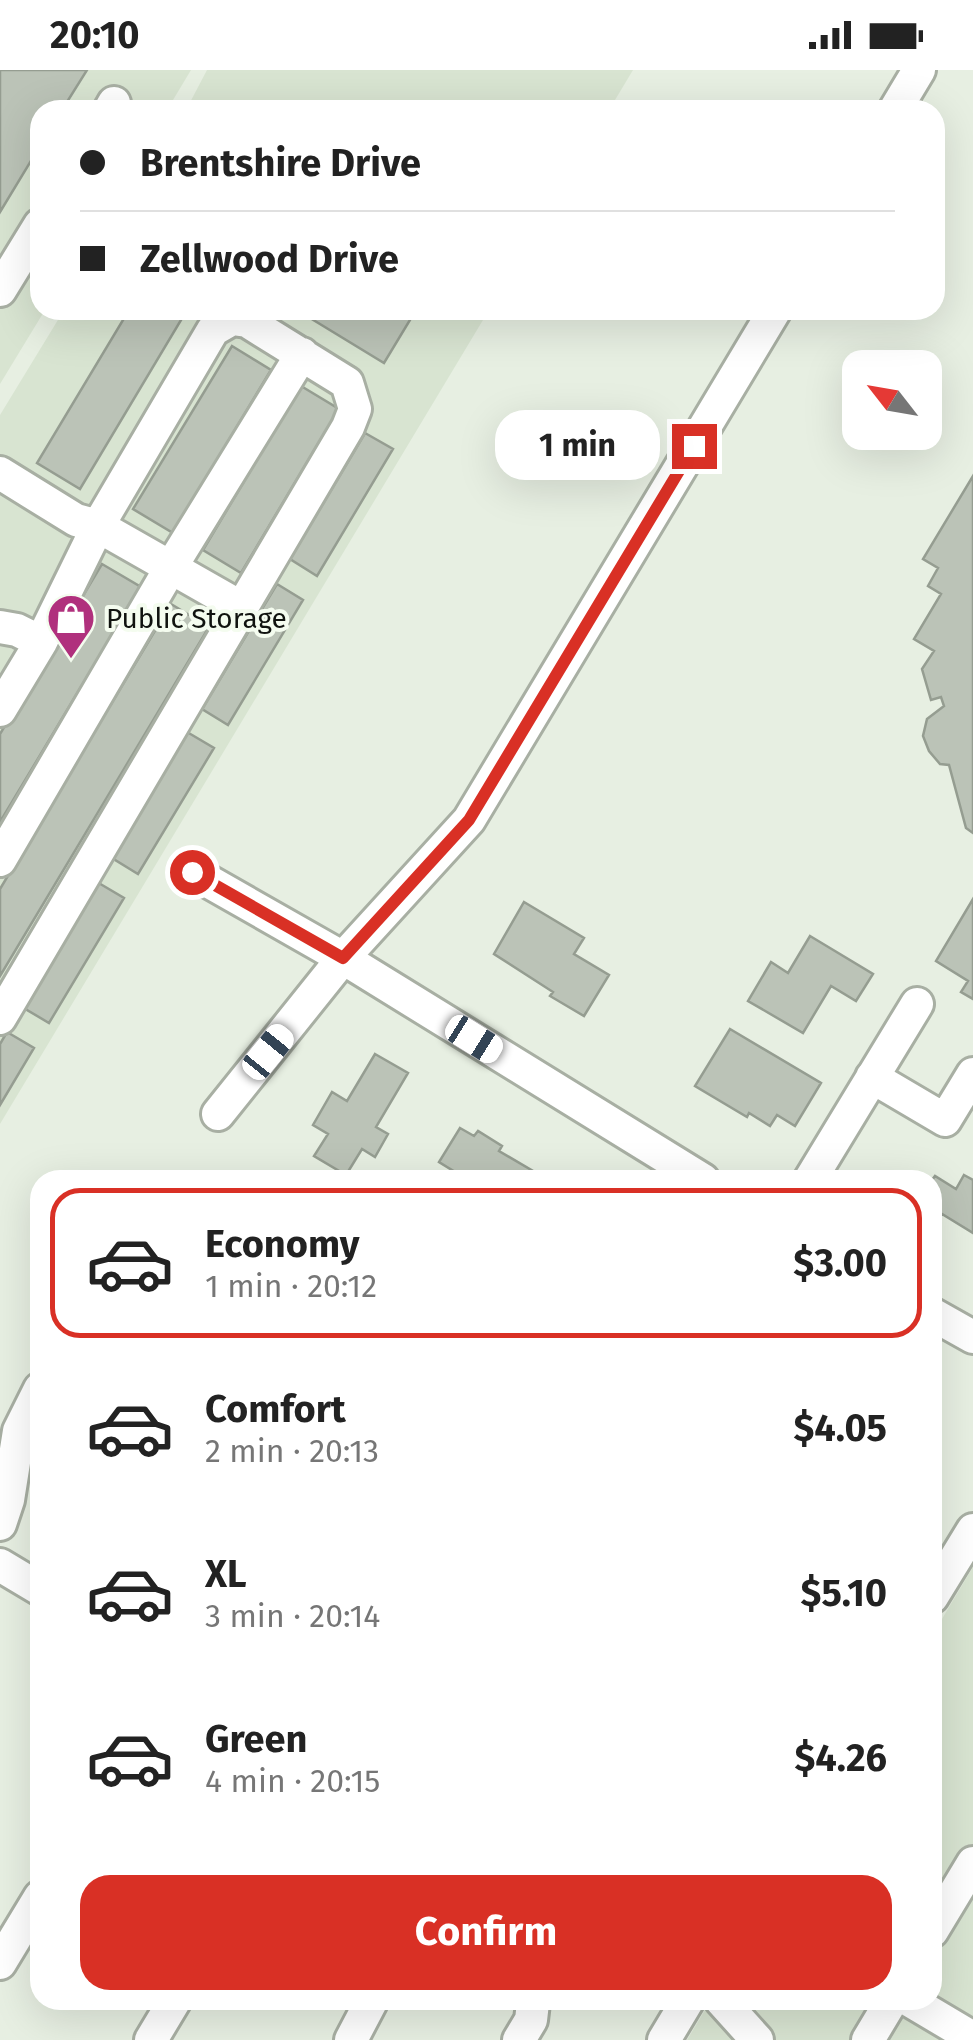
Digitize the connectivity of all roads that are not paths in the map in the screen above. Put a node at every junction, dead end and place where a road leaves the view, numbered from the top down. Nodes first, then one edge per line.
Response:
1 (919, 70) edge
2 (901, 100) edge
3 (30, 241) edge
4 (0, 290) edge
5 (230, 320) edge
6 (237, 320) edge
7 (769, 320) edge
8 (302, 354) junction
9 (0, 473) edge
10 (98, 526) junction
11 (171, 567) junction
12 (242, 608) junction
13 (0, 627) edge
14 (41, 642) junction
15 (0, 710) edge
16 (0, 860) edge
17 (192, 872) dead end
18 (343, 958) junction
19 (917, 1004) dead end
20 (0, 1018) edge
21 (973, 1074) edge
22 (872, 1078) junction
23 (218, 1114) dead end
24 (686, 1170) edge
25 (816, 1170) edge
26 (942, 1320) edge
27 (973, 1337) edge
28 (30, 1410) edge
29 (0, 1524) edge
30 (973, 1530) edge
31 (0, 1565) edge
32 (942, 1580) edge
33 (30, 1582) edge
34 (973, 1863) edge
35 (962, 1905) edge
36 (30, 1914) edge
37 (942, 1922) edge
38 (0, 1963) edge
39 (169, 2010) edge
40 (367, 2010) edge
41 (532, 2010) edge
42 (682, 2010) edge
43 (730, 2010) edge
44 (886, 2010) edge
45 (925, 2010) edge
46 (973, 2038) edge
47 (151, 2040) edge
48 (351, 2040) edge
49 (520, 2040) edge
50 (664, 2040) edge
51 (757, 2040) edge
52 (868, 2040) edge

1 - 2 street
3 - 4 street
5 - 10 street
6 - 8 street
7 - 18 street
8 - 11 street
8 - 12 street
9 - 10 street
10 - 11 street
10 - 14 street
11 - 12 street
11 - 16 street
12 - 20 street
13 - 14 street
14 - 15 street
17 - 18 street
18 - 23 street
18 - 24 street
19 - 22 street
21 - 22 street
22 - 25 street
26 - 27 street
28 - 29 street
30 - 32 street
31 - 33 street
34 - 35 street
35 - 37 street
36 - 38 street
39 - 47 street
40 - 48 street
41 - 49 street
42 - 50 street
43 - 51 street
44 - 52 street
45 - 46 street

